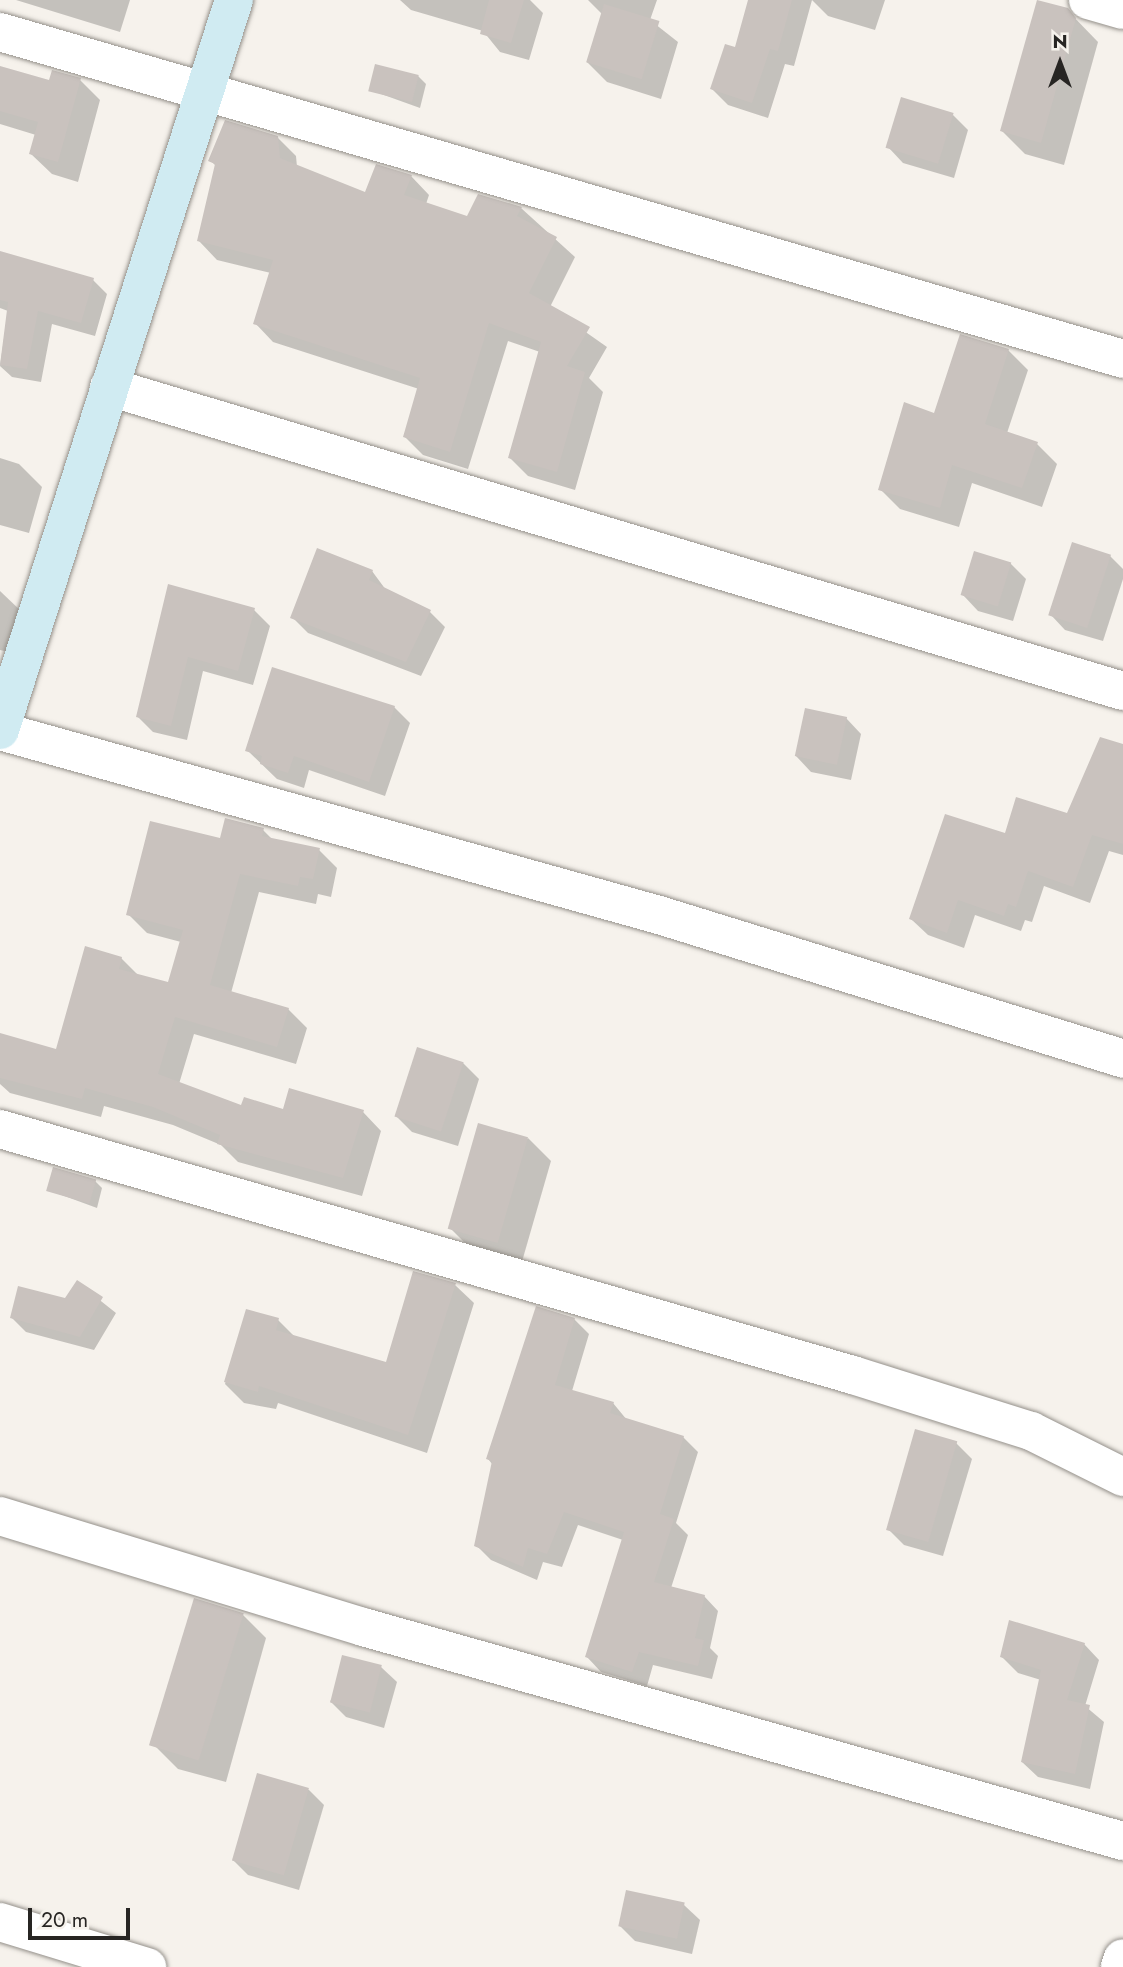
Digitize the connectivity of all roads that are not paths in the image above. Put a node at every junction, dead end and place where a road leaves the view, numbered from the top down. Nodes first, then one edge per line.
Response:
1 (234, 0) edge
2 (1088, 0) edge
3 (1123, 10) edge
4 (0, 32) edge
5 (203, 92) junction
6 (1123, 359) edge
7 (109, 387) junction
8 (1123, 691) edge
9 (0, 730) edge
10 (1123, 1059) edge
11 (0, 1129) edge
12 (1123, 1477) edge
13 (0, 1516) edge
14 (1123, 1841) edge
15 (0, 1922) edge
16 (1123, 1958) edge
17 (147, 1967) edge
18 (1120, 1967) edge

1 - 5 street
2 - 3 street
4 - 5 street
5 - 6 street
5 - 7 street
7 - 8 street
7 - 9 street
9 - 10 street
11 - 12 street
13 - 14 street
15 - 17 street
16 - 18 street

